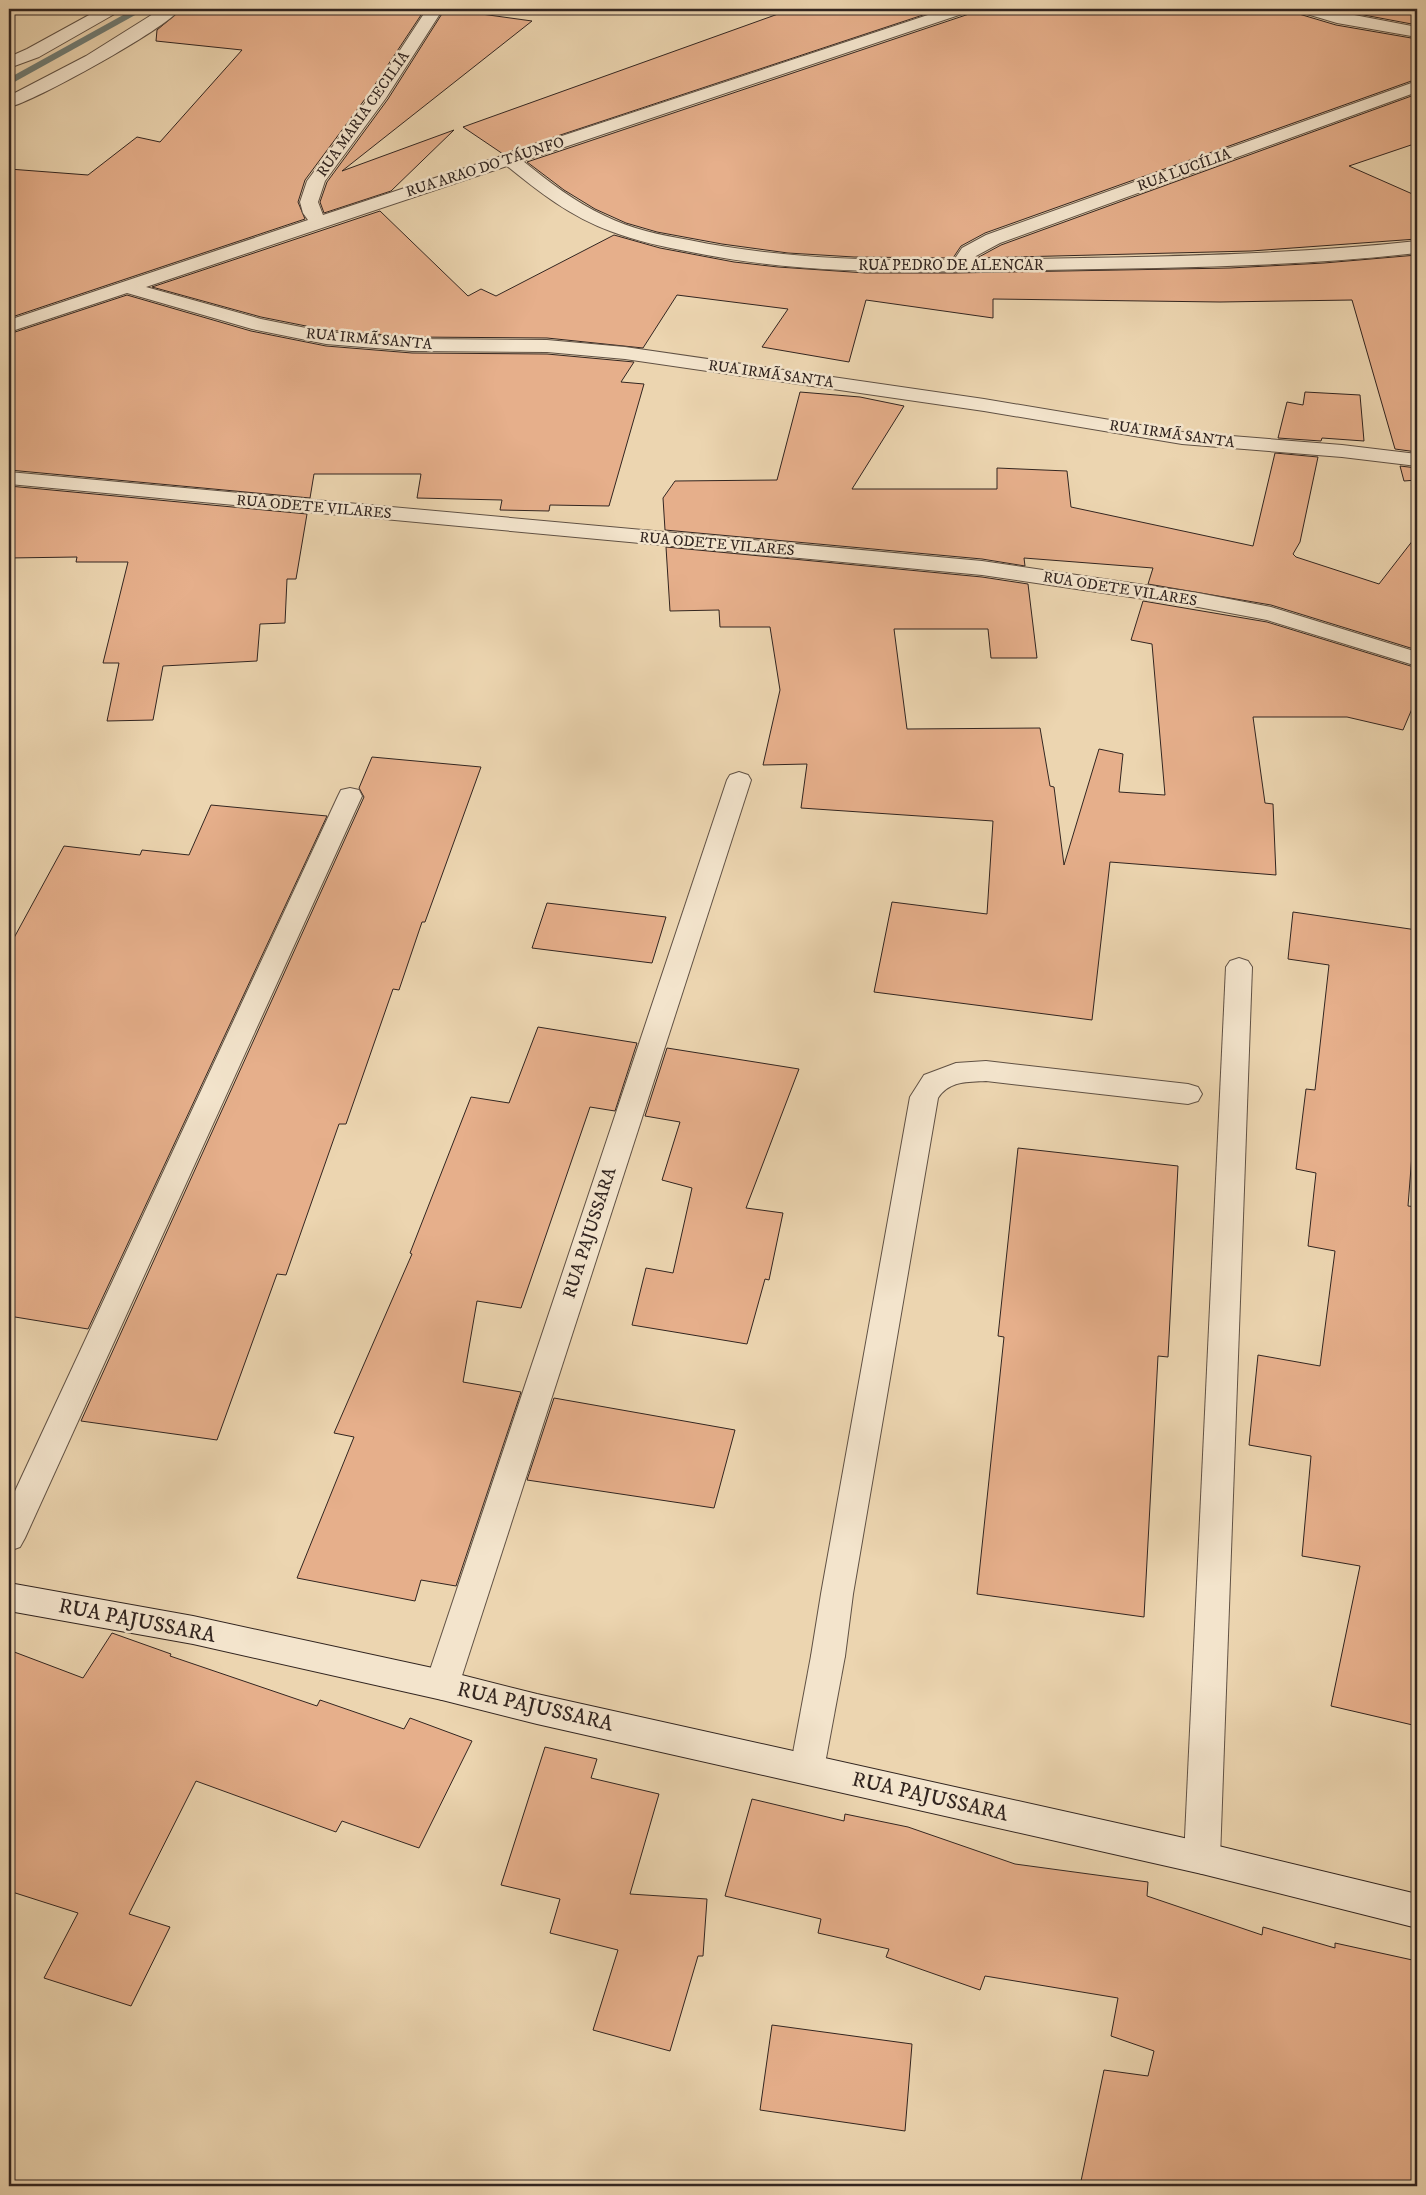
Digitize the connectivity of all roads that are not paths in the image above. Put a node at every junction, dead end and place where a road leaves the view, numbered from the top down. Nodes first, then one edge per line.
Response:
1 (112, 9) edge
2 (172, 9) edge
3 (435, 9) edge
4 (962, 9) edge
5 (1306, 9) edge
6 (1417, 32) edge
7 (9, 63) edge
8 (1417, 86) edge
9 (9, 102) edge
10 (509, 159) junction
11 (318, 222) junction
12 (1417, 247) edge
13 (960, 266) junction
14 (128, 286) junction
15 (9, 326) edge
16 (1417, 460) edge
17 (9, 478) edge
18 (1417, 658) edge
19 (739, 780) dead end
20 (350, 796) dead end
21 (1239, 968) dead end
22 (1188, 1094) dead end
23 (9, 1538) edge
24 (9, 1597) edge
25 (442, 1685) junction
26 (807, 1769) junction
27 (1202, 1858) junction
28 (1417, 1911) edge

1 - 7 street
2 - 9 street
3 - 11 street, RUA MARIA CECILIA
4 - 10 street, RUA ARAO DO TÁUNFO
5 - 6 street
8 - 13 street, RUA LUCÍLIA
10 - 11 street, RUA ARAO DO TÁUNFO
10 - 13 street, RUA PEDRO DE ALENCAR
11 - 14 street, RUA ARAO DO TÁUNFO
12 - 13 street, RUA PEDRO DE ALENCAR
14 - 15 street, RUA ARAO DO TÁUNFO
14 - 16 street, RUA IRMÃ SANTA
17 - 18 street, RUA ODETE VILARES
19 - 25 street, RUA PAJUSSARA
20 - 23 street
21 - 27 street
22 - 26 street
24 - 25 street, RUA PAJUSSARA
25 - 26 street, RUA PAJUSSARA
26 - 27 street, RUA PAJUSSARA
27 - 28 street, RUA PAJUSSARA

